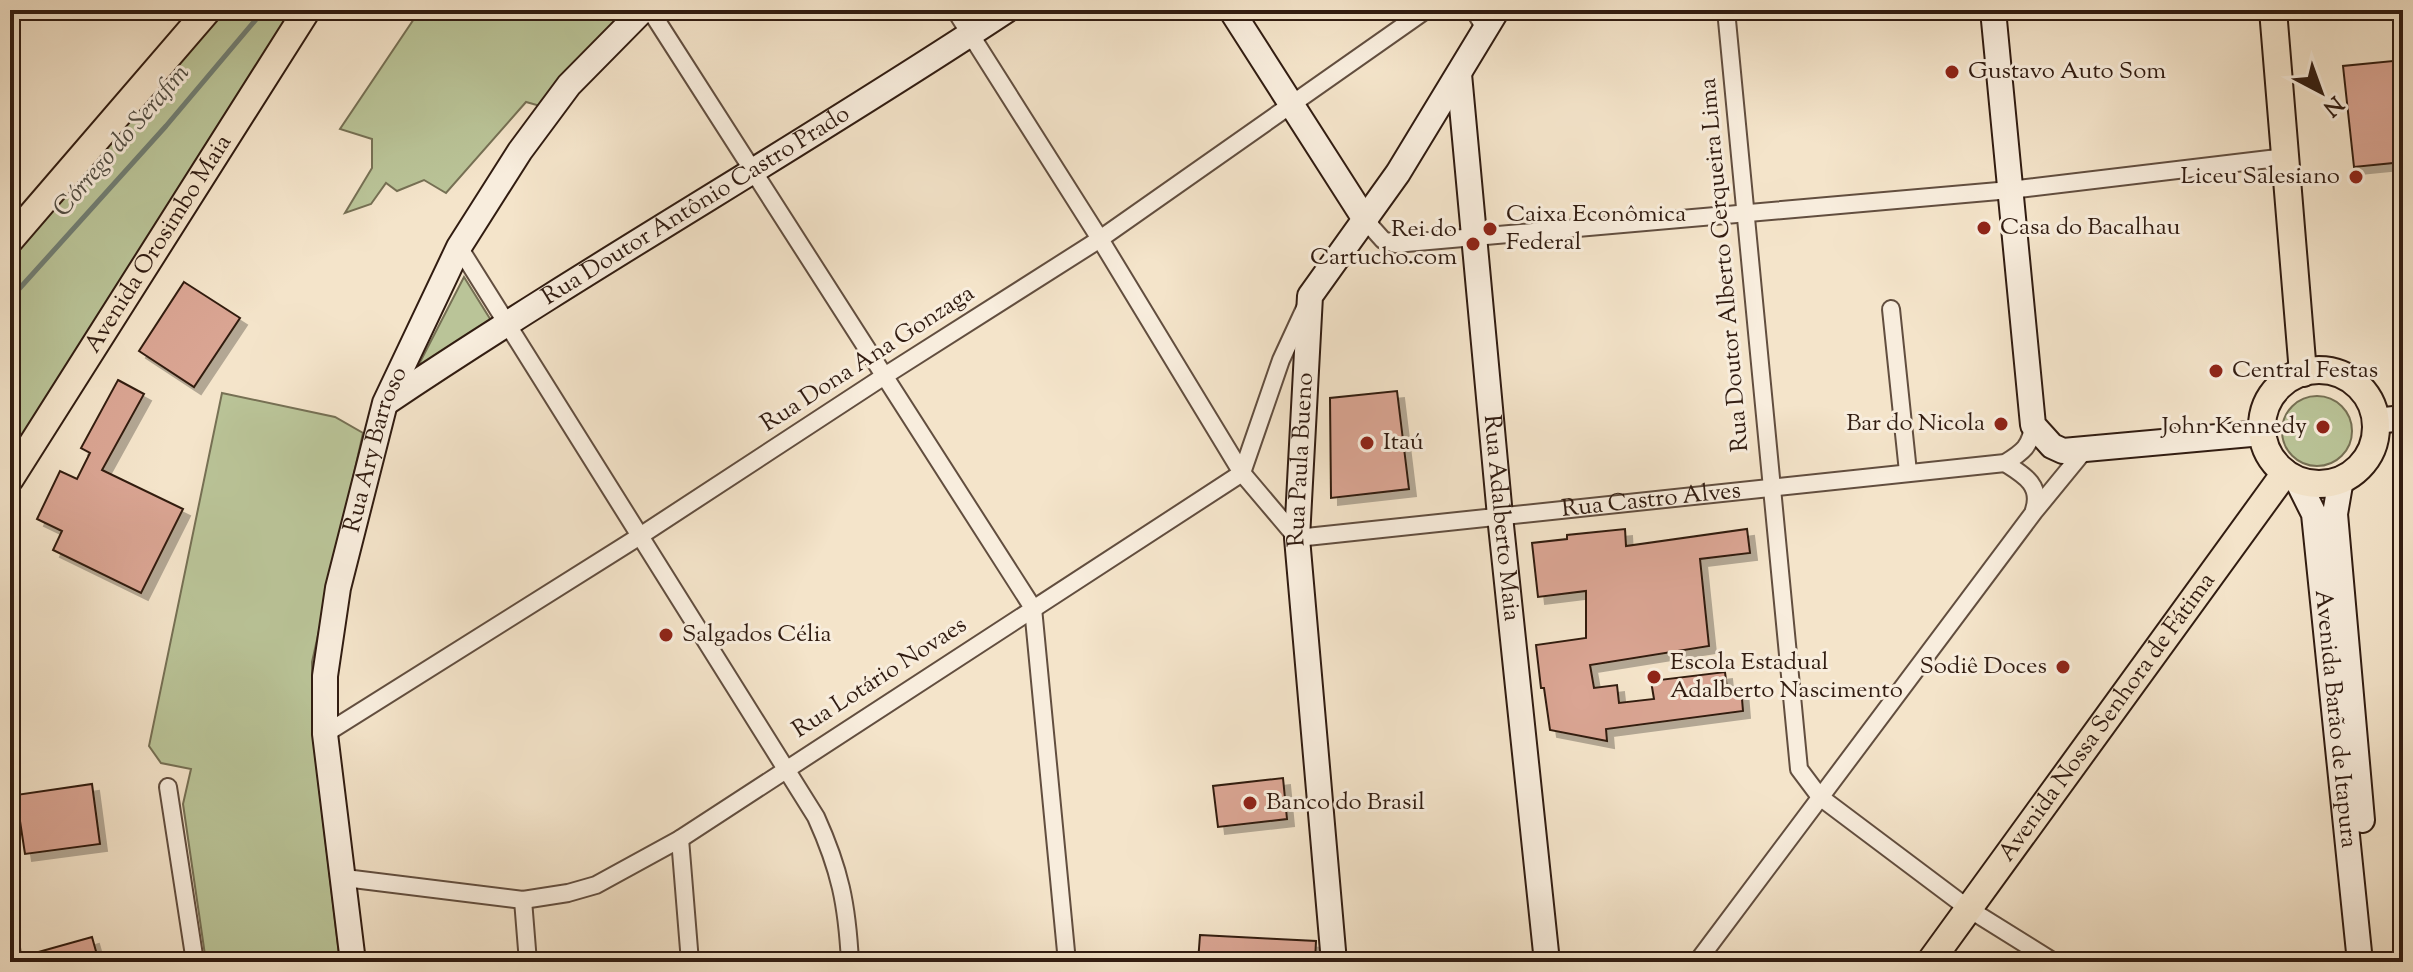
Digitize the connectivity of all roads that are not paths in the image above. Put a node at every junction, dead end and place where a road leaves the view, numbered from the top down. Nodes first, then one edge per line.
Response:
1 (208, 10) edge
2 (307, 10) edge
3 (643, 10) edge
4 (650, 10) edge
5 (955, 10) edge
6 (1007, 10) edge
7 (1231, 10) edge
8 (1426, 10) edge
9 (1726, 10) edge
10 (1993, 10) edge
11 (2273, 10) edge
12 (1486, 17) edge
13 (970, 34) junction
14 (1459, 74) junction
15 (1291, 106) junction
16 (2286, 157) junction
17 (753, 172) junction
18 (2010, 190) junction
19 (1744, 214) junction
20 (1366, 221) junction
21 (1475, 238) junction
22 (1100, 239) junction
23 (10, 240) edge
24 (459, 247) junction
25 (1310, 296) junction
26 (1891, 309) dead end
27 (507, 321) junction
28 (2303, 373) junction
29 (886, 375) junction
30 (385, 403) junction
31 (2403, 418) edge
32 (2376, 421) junction
33 (2033, 425) junction
34 (2262, 433) junction
35 (2084, 451) junction
36 (2005, 463) junction
37 (1908, 472) junction
38 (1242, 473) junction
39 (2291, 476) junction
40 (10, 479) edge
41 (2341, 479) junction
42 (1770, 490) junction
43 (2034, 512) junction
44 (1500, 516) junction
45 (640, 536) junction
46 (1297, 538) junction
47 (1033, 608) junction
48 (325, 734) junction
49 (786, 768) junction
50 (168, 787) dead end
51 (1820, 797) junction
52 (680, 839) junction
53 (345, 878) junction
54 (523, 900) junction
55 (1969, 909) junction
56 (195, 962) edge
57 (353, 962) edge
58 (528, 962) edge
59 (690, 962) edge
60 (850, 962) edge
61 (1067, 962) edge
62 (1334, 962) edge
63 (1547, 962) edge
64 (1697, 962) edge
65 (1930, 962) edge
66 (2054, 962) edge
67 (2360, 962) edge
68 (2374, 962) edge

1 - 23 main road
2 - 40 main road, Avenida Orosimbo Maia
3 - 24 main road, Rua Ary Barroso
4 - 17 street
5 - 13 street
6 - 13 main road, Rua Doutor Antônio Castro Prado
7 - 15 main road
8 - 15 street, Rua Dona Ana Gonzaga
9 - 19 street, Rua Doutor Alberto Cerqueira Lima
10 - 18 main road
11 - 16 main road
12 - 14 main road
13 - 17 main road, Rua Doutor Antônio Castro Prado
13 - 22 street
14 - 20 main road
14 - 21 main road, Rua Adalberto Maia
15 - 20 main road
15 - 22 street, Rua Dona Ana Gonzaga
16 - 18 street
16 - 28 main road
17 - 27 main road, Rua Doutor Antônio Castro Prado
17 - 29 street
18 - 19 street
18 - 33 main road
19 - 21 street
19 - 42 street, Rua Doutor Alberto Cerqueira Lima
20 - 21 street
20 - 25 main road
21 - 44 main road, Rua Adalberto Maia
22 - 29 street, Rua Dona Ana Gonzaga
22 - 38 street
24 - 27 street
24 - 30 main road, Rua Ary Barroso
25 - 38 street
25 - 46 main road, Rua Paula Bueno
26 - 37 street
27 - 30 main road, Rua Doutor Antônio Castro Prado
27 - 45 street
28 - 32 main road
28 - 34 main road
29 - 45 street, Rua Dona Ana Gonzaga
29 - 47 street
30 - 48 main road, Rua Ary Barroso
31 - 32 main road
32 - 41 main road
33 - 35 main road
33 - 36 street
34 - 35 main road
34 - 39 main road, Avenida Barão de Itapura
35 - 43 street
36 - 37 street, Rua Castro Alves
36 - 43 street
37 - 42 street, Rua Castro Alves
38 - 46 street
38 - 47 street, Rua Lotário Novaes
39 - 41 main road
39 - 55 main road, Avenida Nossa Senhora de Fátima
39 - 67 main road, Avenida Barão de Itapura
41 - 68 main road, Avenida Barão de Itapura
42 - 44 street, Rua Castro Alves
42 - 51 street, Rua Doutor Alberto Cerqueira Lima
43 - 51 street
44 - 46 street, Rua Castro Alves
44 - 63 main road, Rua Adalberto Maia
45 - 48 street, Rua Dona Ana Gonzaga
45 - 49 street
46 - 62 main road, Rua Paula Bueno
47 - 49 street, Rua Lotário Novaes
47 - 61 street
48 - 53 main road, Rua Ary Barroso
49 - 52 street, Rua Lotário Novaes
49 - 60 street
50 - 56 street
51 - 55 street, Rua Doutor Alberto Cerqueira Lima
51 - 64 street
52 - 54 street, Rua Lotário Novaes
52 - 59 street
53 - 54 street, Rua Lotário Novaes
53 - 57 main road, Rua Ary Barroso
54 - 58 street
55 - 65 main road, Avenida Nossa Senhora de Fátima
55 - 66 street, Rua Doutor Alberto Cerqueira Lima

